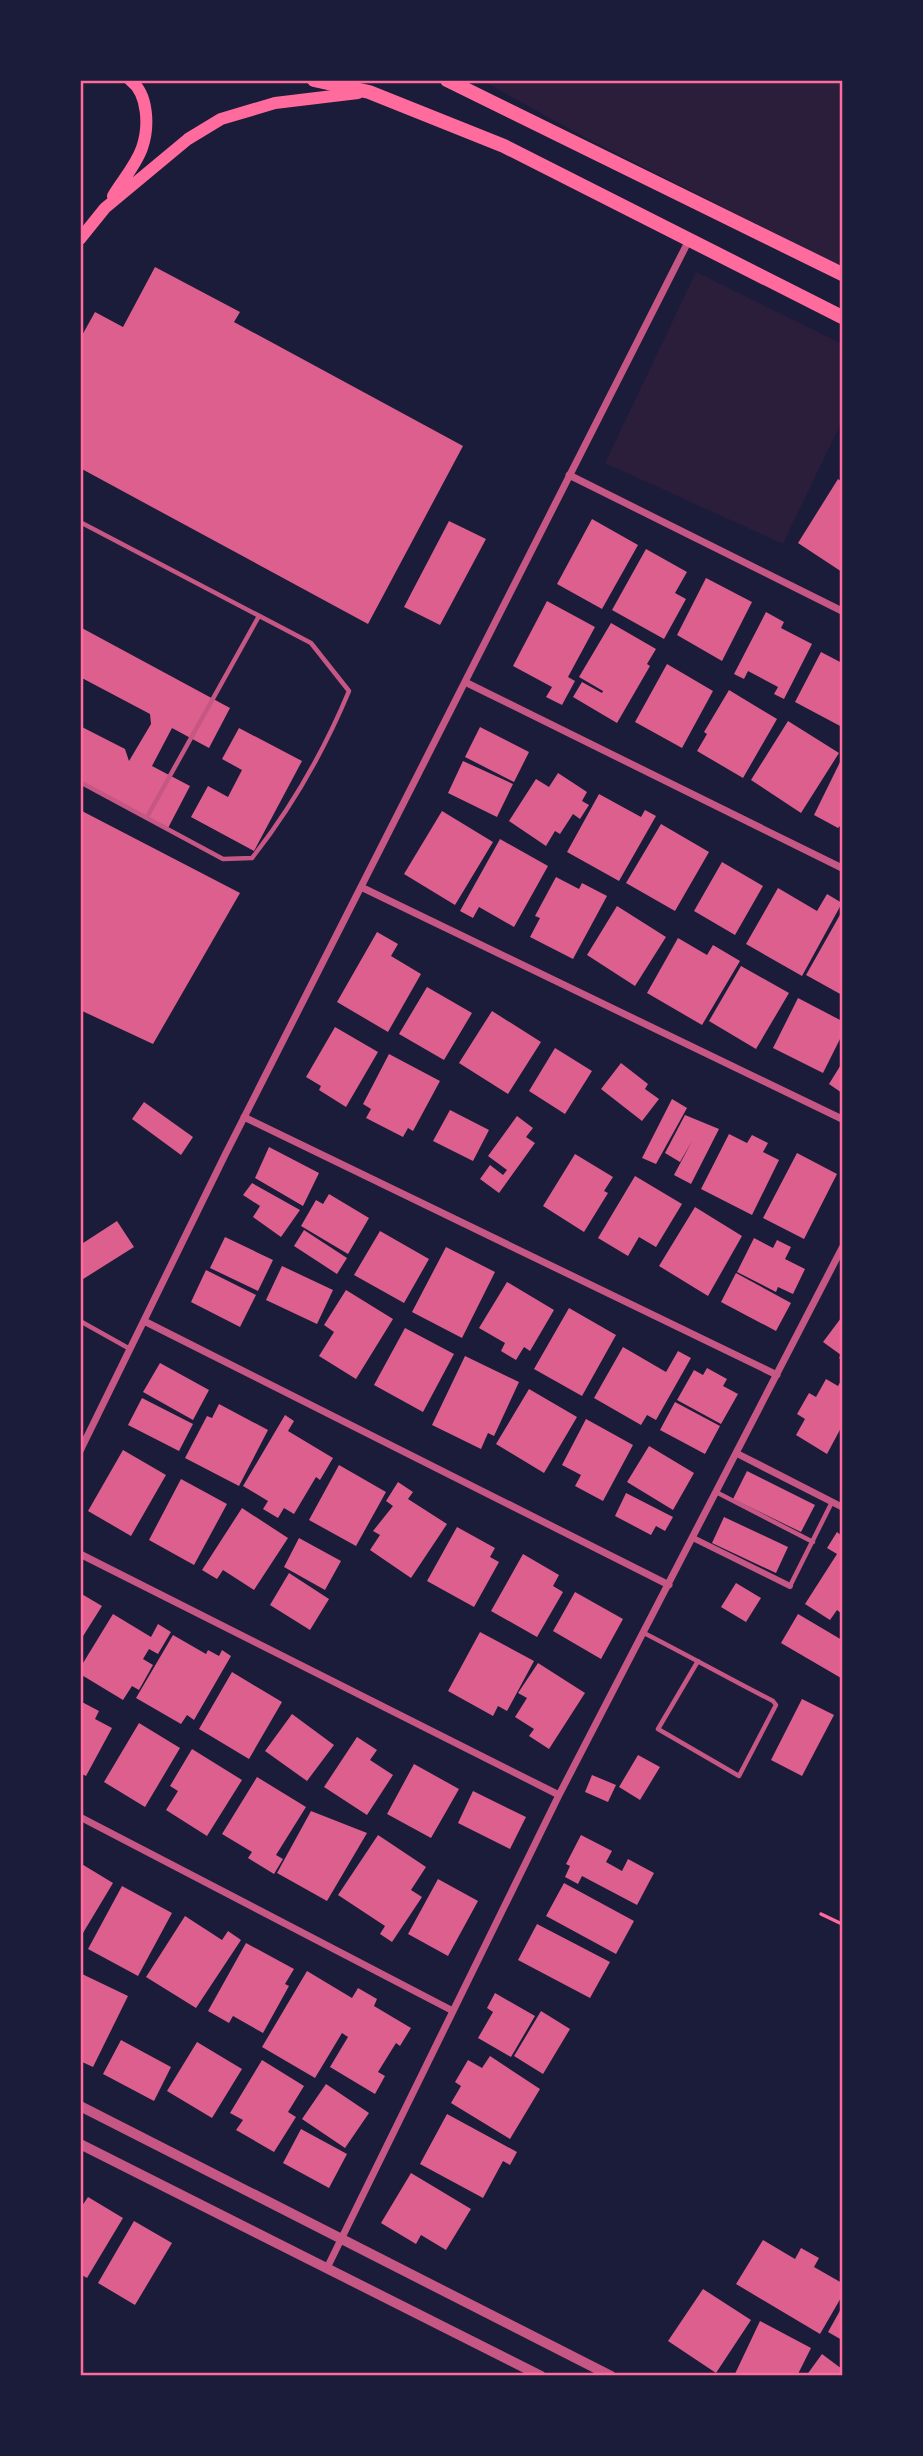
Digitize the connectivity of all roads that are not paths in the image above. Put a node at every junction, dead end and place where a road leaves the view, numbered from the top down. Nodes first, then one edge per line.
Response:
1 (130, 80) edge
2 (314, 80) edge
3 (447, 80) edge
4 (369, 92) junction
5 (105, 208) junction
6 (80, 239) edge
7 (689, 239) junction
8 (842, 274) edge
9 (842, 317) edge
10 (569, 475) junction
11 (80, 522) edge
12 (842, 611) edge
13 (259, 616) junction
14 (465, 682) junction
15 (80, 782) edge
16 (147, 817) junction
17 (842, 868) edge
18 (363, 888) junction
19 (244, 1117) junction
20 (842, 1119) edge
21 (842, 1248) edge
22 (80, 1321) edge
23 (144, 1321) junction
24 (130, 1349) junction
25 (777, 1375) junction
26 (80, 1451) edge
27 (736, 1453) junction
28 (716, 1492) junction
29 (832, 1502) junction
30 (842, 1507) edge
31 (693, 1538) junction
32 (813, 1542) junction
33 (80, 1554) edge
34 (669, 1584) junction
35 (790, 1586) joint
36 (644, 1633) junction
37 (698, 1661) junction
38 (559, 1795) junction
39 (80, 1817) edge
40 (453, 2011) junction
41 (80, 2106) edge
42 (80, 2144) edge
43 (342, 2237) junction
44 (327, 2268) junction
45 (541, 2375) edge
46 (611, 2375) edge

1 - 5 main road
2 - 4 main road
3 - 8 main road
4 - 5 main road
4 - 7 main road
5 - 6 main road
7 - 9 main road
7 - 10 street
10 - 12 street
10 - 14 street
11 - 13 lane
13 - 16 lane
13 - 16 lane
14 - 17 street
14 - 18 street
15 - 16 lane
18 - 19 street
18 - 20 street
19 - 23 street
19 - 25 street
21 - 25 street
22 - 24 lane
23 - 24 street
23 - 34 street
24 - 26 street
25 - 27 street
27 - 28 street
27 - 29 street
28 - 31 street
28 - 32 lane
29 - 30 street
29 - 32 lane
31 - 34 street
31 - 35 street
32 - 35 lane
33 - 38 street
34 - 36 street
36 - 37 lane
36 - 38 street
37 - 37 lane
38 - 40 street
39 - 40 street
40 - 43 street
41 - 43 street
42 - 44 street
43 - 44 street
43 - 46 street
44 - 45 street

